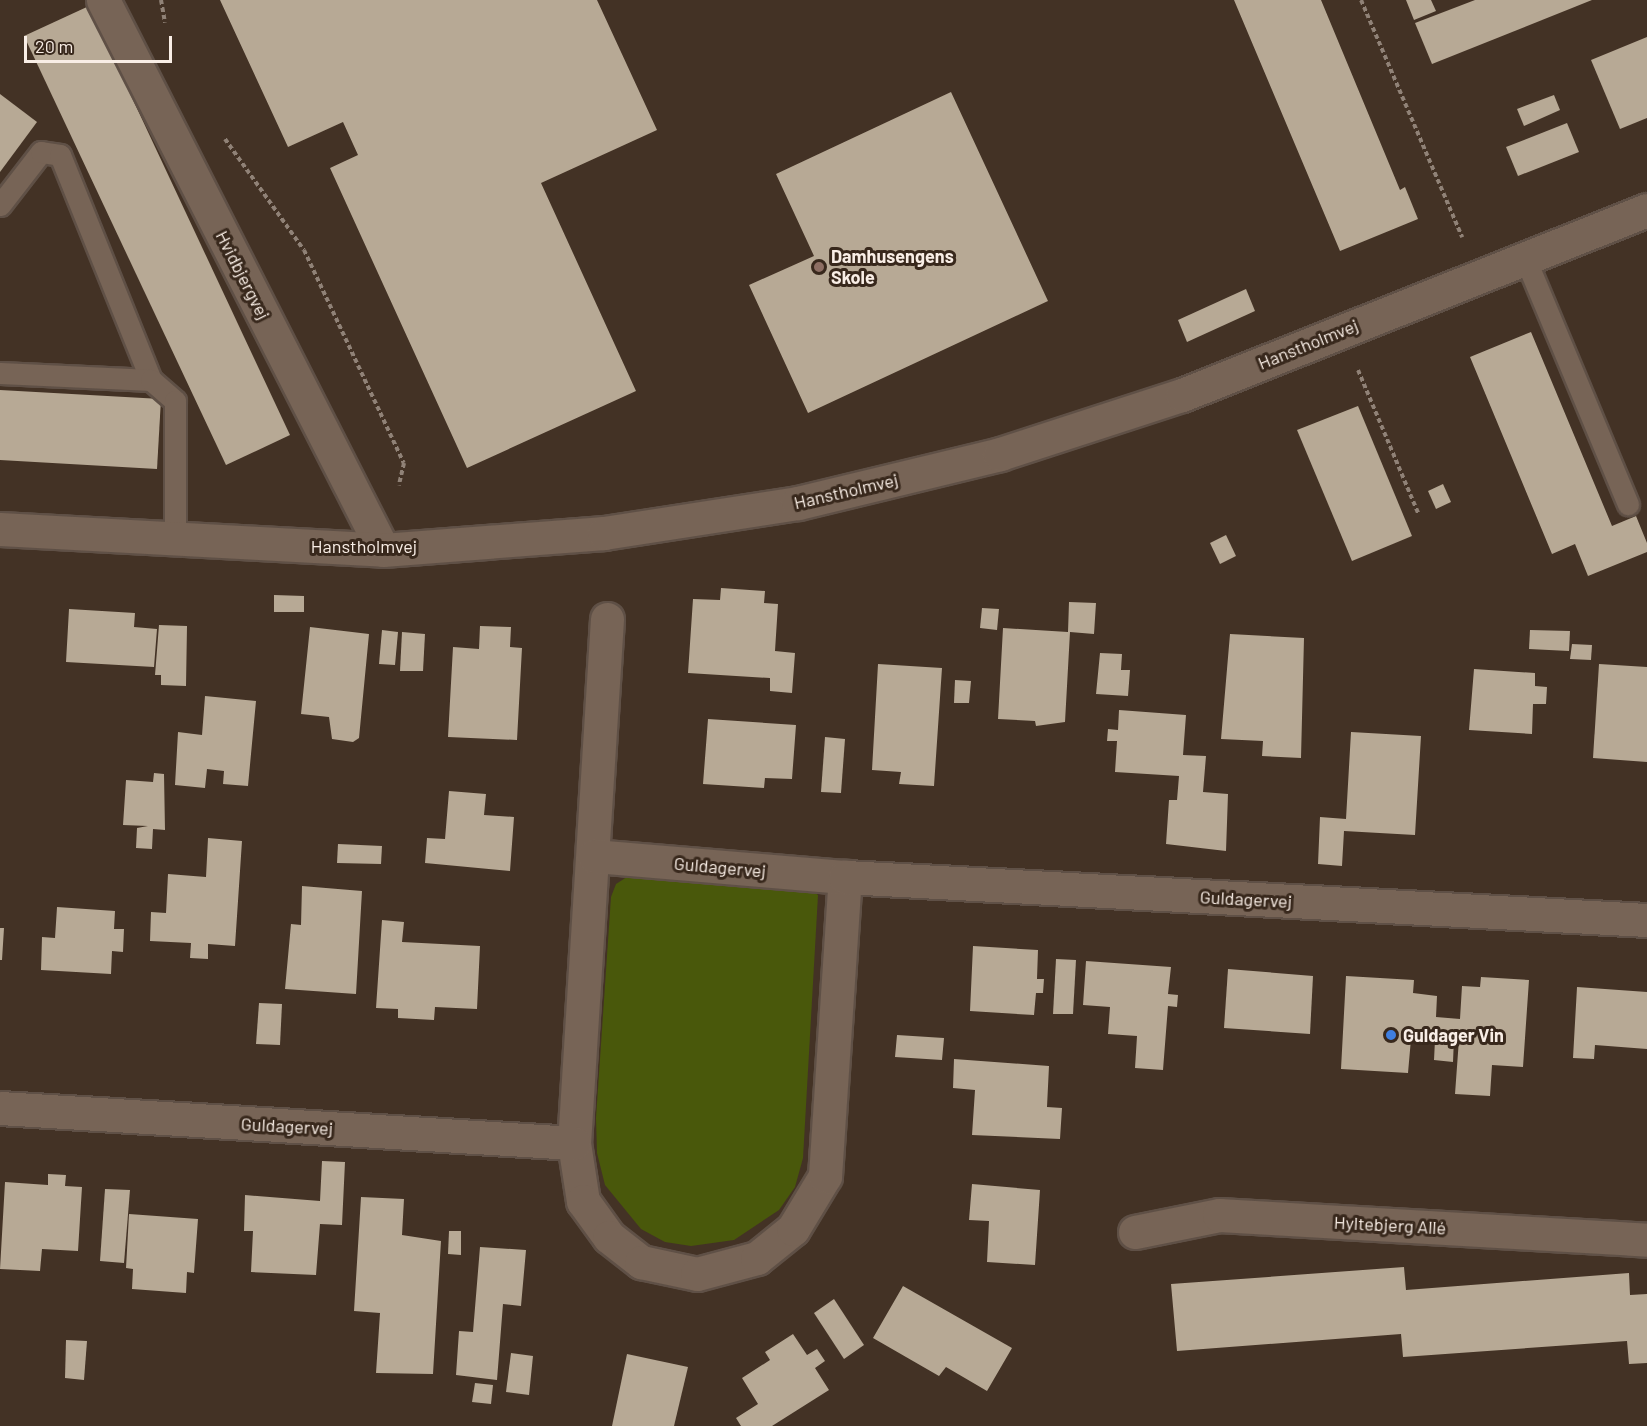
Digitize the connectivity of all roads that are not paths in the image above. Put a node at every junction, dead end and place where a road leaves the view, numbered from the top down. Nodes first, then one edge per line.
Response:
1 (103, 0) edge
2 (0, 205) edge
3 (1647, 210) edge
4 (1526, 258) junction
5 (0, 373) edge
6 (151, 380) junction
7 (1628, 504) dead end
8 (0, 530) edge
9 (175, 539) junction
10 (383, 550) junction
11 (607, 619) dead end
12 (594, 856) junction
13 (845, 877) junction
14 (1647, 920) edge
15 (0, 1108) edge
16 (574, 1143) junction
17 (1135, 1232) dead end
18 (1647, 1240) edge

1 - 10 street, Hvidbjergvej
2 - 6 lane
3 - 4 street, Hanstholmvej
4 - 7 lane
4 - 10 street, Hanstholmvej
5 - 6 lane
6 - 9 lane
8 - 9 street, Hanstholmvej
9 - 10 street, Hanstholmvej
11 - 12 street
12 - 13 street, Guldagervej
12 - 16 street
13 - 14 street, Guldagervej
13 - 16 street
15 - 16 street, Guldagervej
17 - 18 street, Hyltebjerg Allé

